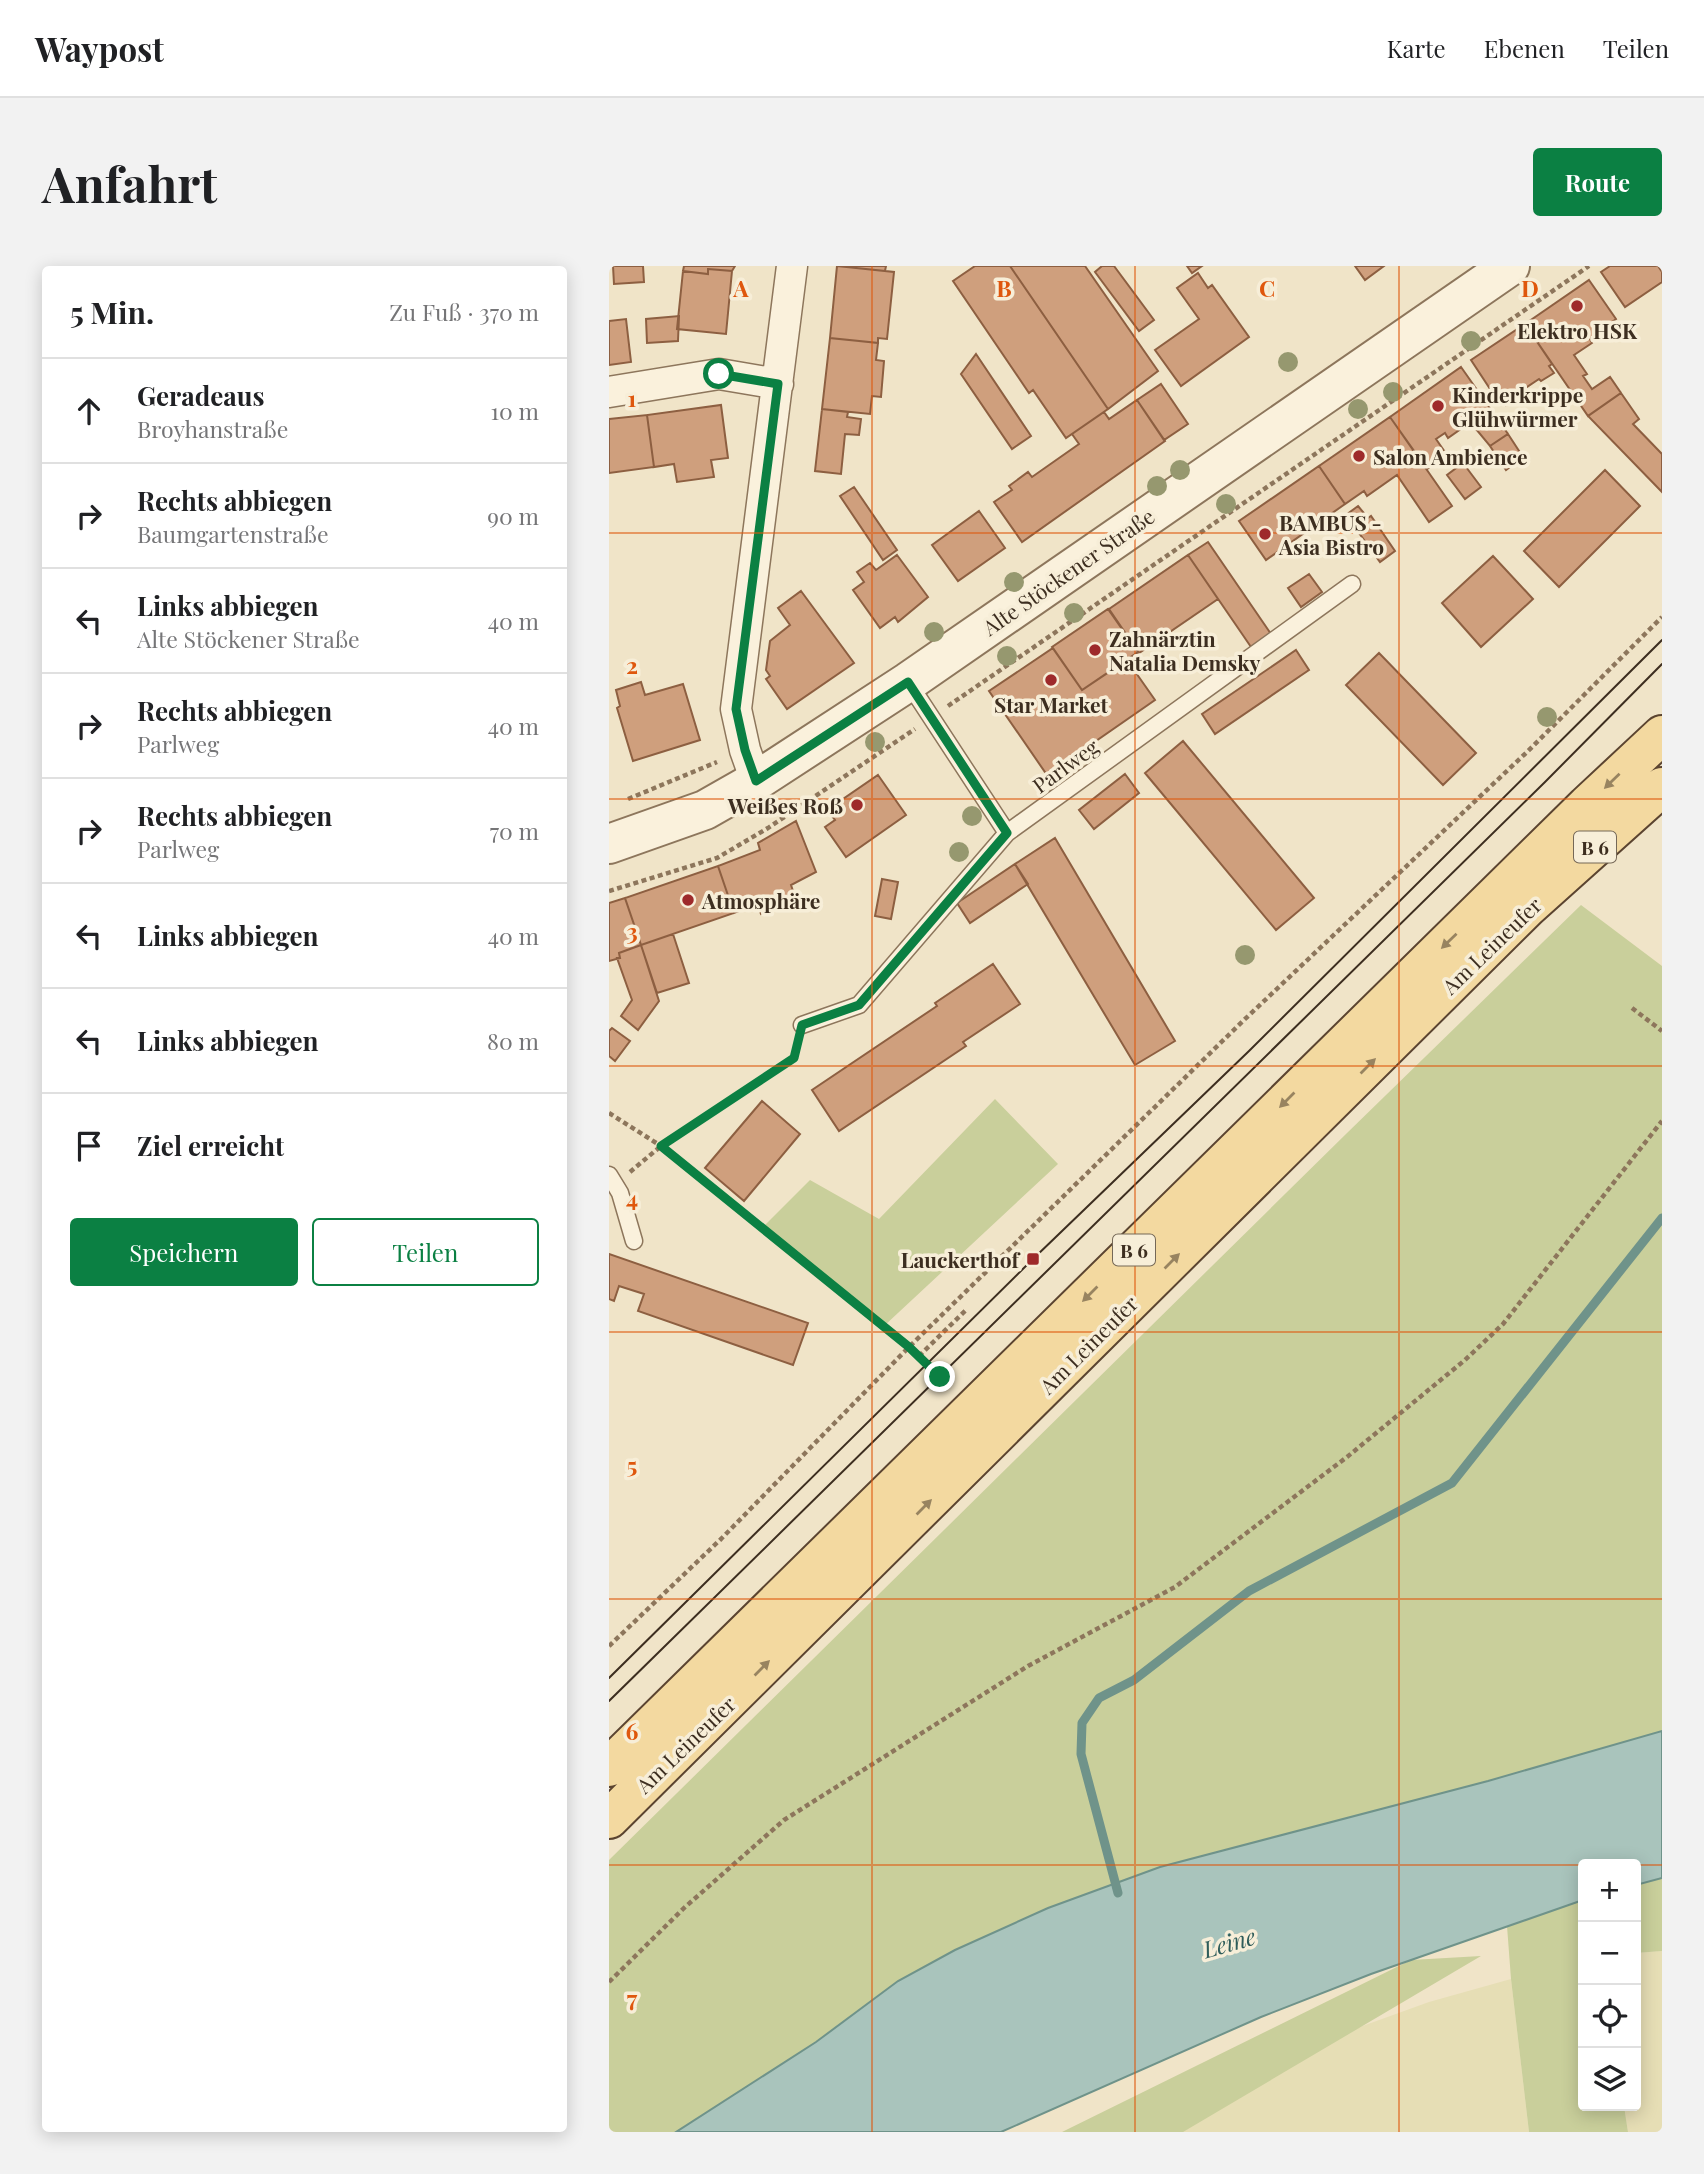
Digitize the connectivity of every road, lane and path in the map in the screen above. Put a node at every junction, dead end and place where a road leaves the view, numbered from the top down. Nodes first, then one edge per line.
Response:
1 (792, 266) edge
2 (1510, 266) edge
3 (1589, 266) edge
4 (778, 384) junction
5 (609, 392) edge
6 (1352, 584) dead end
7 (1662, 617) edge
8 (908, 682) junction
9 (932, 718) junction
10 (1662, 735) edge
11 (751, 766) junction
12 (1662, 787) edge
13 (617, 802) dead end
14 (1007, 833) junction
15 (609, 844) edge
16 (609, 891) edge
17 (1633, 1008) dead end
18 (802, 1025) joint
19 (1662, 1031) edge
20 (609, 1113) edge
21 (1662, 1121) edge
22 (661, 1146) junction
23 (612, 1180) edge
24 (634, 1241) dead end
25 (967, 1309) dead end
26 (909, 1347) junction
27 (919, 1356) junction
28 (947, 1385) dead end
29 (609, 1646) edge
30 (609, 1766) edge
31 (609, 1819) edge
32 (609, 1982) edge

1 - 4 street
2 - 8 street, Alte Stöckener Straße
3 - 9 path
4 - 5 street
4 - 11 street
6 - 14 lane, Parlweg
7 - 26 path
8 - 9 lane
8 - 11 street, Alte Stöckener Straße
9 - 14 lane
9 - 16 path
10 -> 30 main road, Am Leineufer / B 6
11 - 13 path
11 - 15 street, Alte Stöckener Straße
31 -> 12 main road, Am Leineufer / B 6
14 - 18 lane, Parlweg
17 - 19 path
18 - 22 path
20 - 22 path
21 - 32 path
22 - 23 path
22 - 26 path
23 - 24 lane
25 - 27 path
26 - 27 path
26 - 29 path
27 - 28 path

